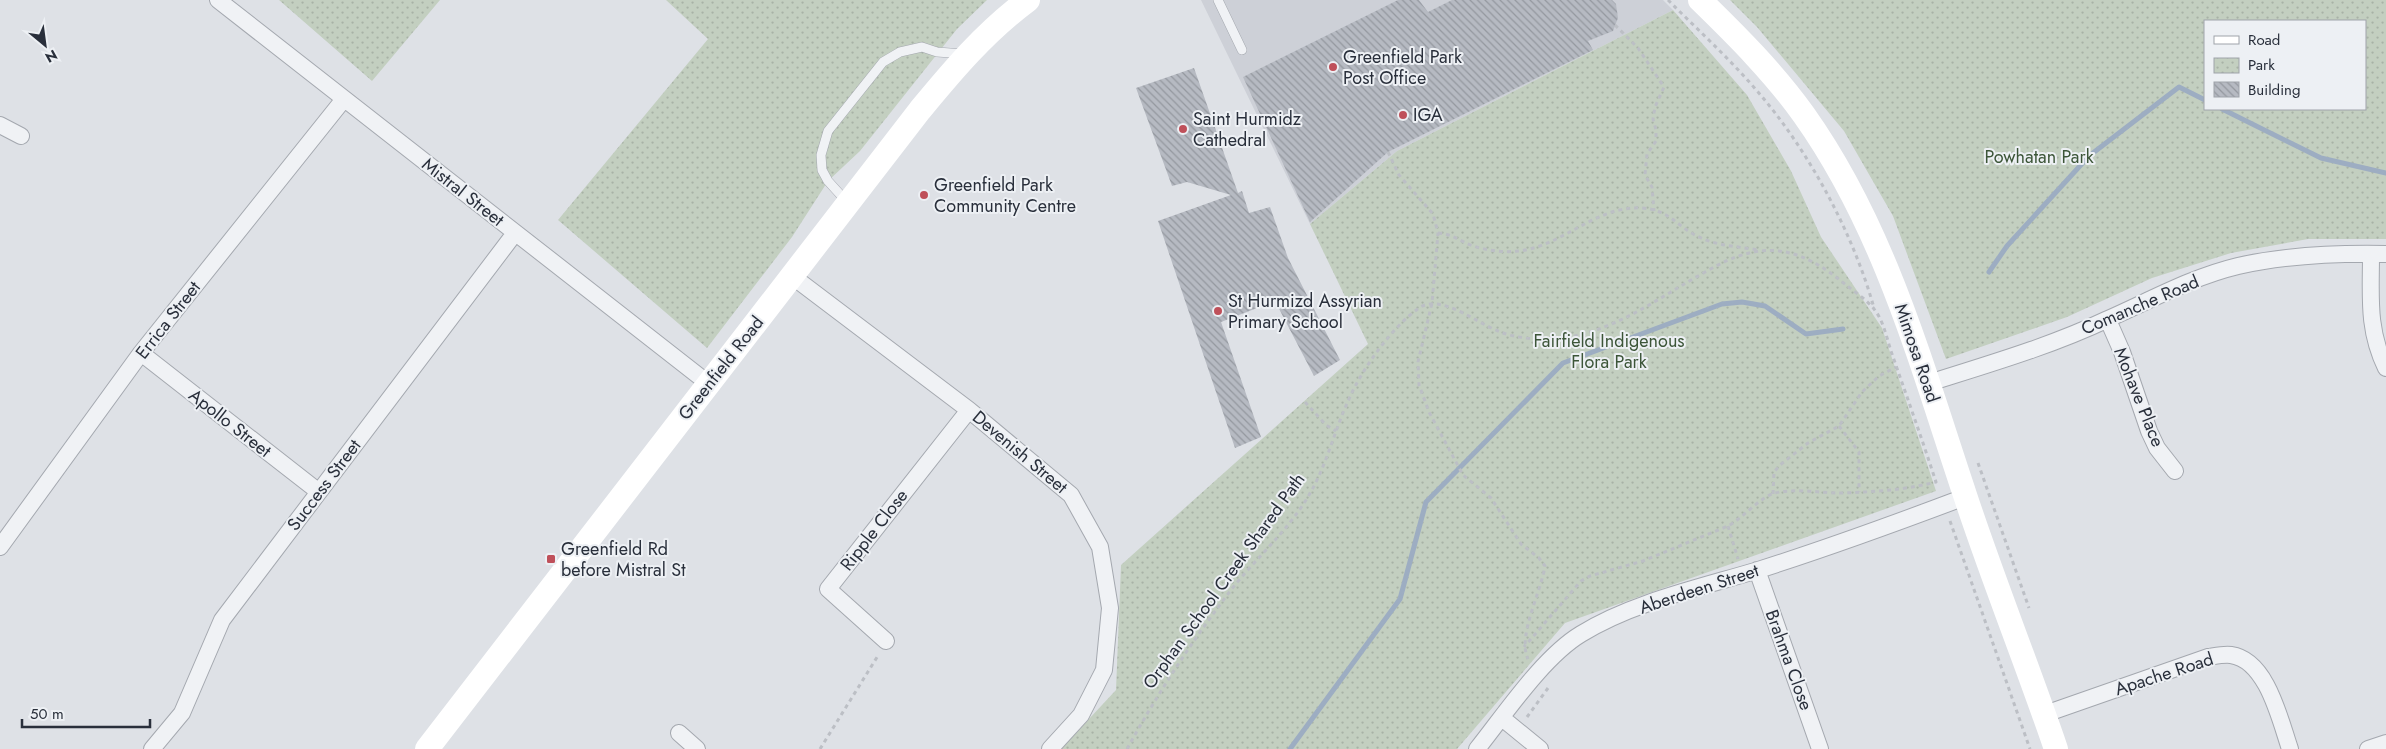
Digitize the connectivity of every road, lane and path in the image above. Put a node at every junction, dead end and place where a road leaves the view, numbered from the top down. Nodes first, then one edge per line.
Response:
1 (218, 0) edge
2 (1028, 0) edge
3 (1218, 0) edge
4 (1668, 0) edge
5 (1700, 0) edge
6 (1615, 25) dead end
7 (1242, 50) dead end
8 (966, 54) junction
9 (344, 99) junction
10 (0, 125) edge
11 (21, 136) dead end
12 (1388, 152) dead end
13 (849, 204) junction
14 (1654, 211) junction
15 (515, 233) junction
16 (1438, 233) junction
17 (1761, 250) junction
18 (2378, 254) edge
19 (792, 276) junction
20 (1432, 303) junction
21 (1874, 308) junction
22 (2108, 320) junction
23 (142, 353) junction
24 (1896, 367) junction
25 (2386, 368) edge
26 (1929, 383) junction
27 (709, 384) junction
28 (1304, 402) dead end
29 (969, 410) junction
30 (1839, 426) junction
31 (1336, 431) junction
32 (2175, 471) dead end
33 (319, 492) junction
34 (1859, 492) junction
35 (1773, 494) junction
36 (1965, 497) junction
37 (1990, 498) dead end
38 (1950, 521) dead end
39 (1728, 526) junction
40 (0, 546) edge
41 (1750, 572) junction
42 (2032, 618) dead end
43 (886, 641) joint
44 (1524, 647) junction
45 (1529, 660) dead end
46 (1553, 682) dead end
47 (2044, 714) junction
48 (1502, 718) junction
49 (1517, 731) junction
50 (679, 733) dead end
51 (2386, 743) edge
52 (152, 749) edge
53 (427, 749) edge
54 (697, 749) edge
55 (820, 749) edge
56 (1050, 749) edge
57 (1127, 749) edge
58 (1477, 749) edge
59 (1540, 749) edge
60 (1820, 749) edge
61 (2030, 749) edge
62 (2056, 749) edge
63 (2290, 749) edge
64 (2368, 749) edge

1 - 9 street, Mistral Street
2 - 8 street, Greenfield Road
3 - 7 lane
4 - 21 path
5 - 26 street, Mimosa Road
6 - 14 path
8 - 13 street, Greenfield Road
8 - 13 lane
9 - 15 street, Mistral Street
9 - 23 street, Errica Street
10 - 11 street
12 - 16 path
13 - 19 street, Greenfield Road
14 - 16 path
14 - 17 path
15 - 27 street, Mistral Street
15 - 33 street, Success Street
16 - 20 path
17 - 20 path
17 - 21 path
18 - 22 street, Comanche Road
18 - 25 street
19 - 27 street, Greenfield Road
19 - 29 street, Devenish Street
20 - 31 path, Orphan School Creek Shared Path
20 - 44 path
21 - 24 path
22 - 26 street, Comanche Road
22 - 32 street, Mohave Place
23 - 33 street, Apollo Street
23 - 40 street, Errica Street
24 - 30 path
24 - 34 path
26 - 36 street, Mimosa Road
27 - 53 street, Greenfield Road
28 - 31 path
29 - 43 street, Ripple Close
29 - 56 street, Devenish Street
30 - 34 path
30 - 35 path
31 - 57 path, Orphan School Creek Shared Path
33 - 52 street, Success Street
34 - 35 path
35 - 39 path
36 - 41 street, Aberdeen Street
36 - 47 street, Mimosa Road
37 - 42 path
38 - 61 path
39 - 41 path
39 - 44 path
41 - 48 street, Aberdeen Street
41 - 60 street, Brahma Close
43 - 55 path
44 - 45 path
46 - 49 path
47 - 62 street, Mimosa Road
47 - 63 street, Apache Road
48 - 49 street
48 - 58 street, Aberdeen Street
49 - 59 street
50 - 54 street
51 - 64 street

